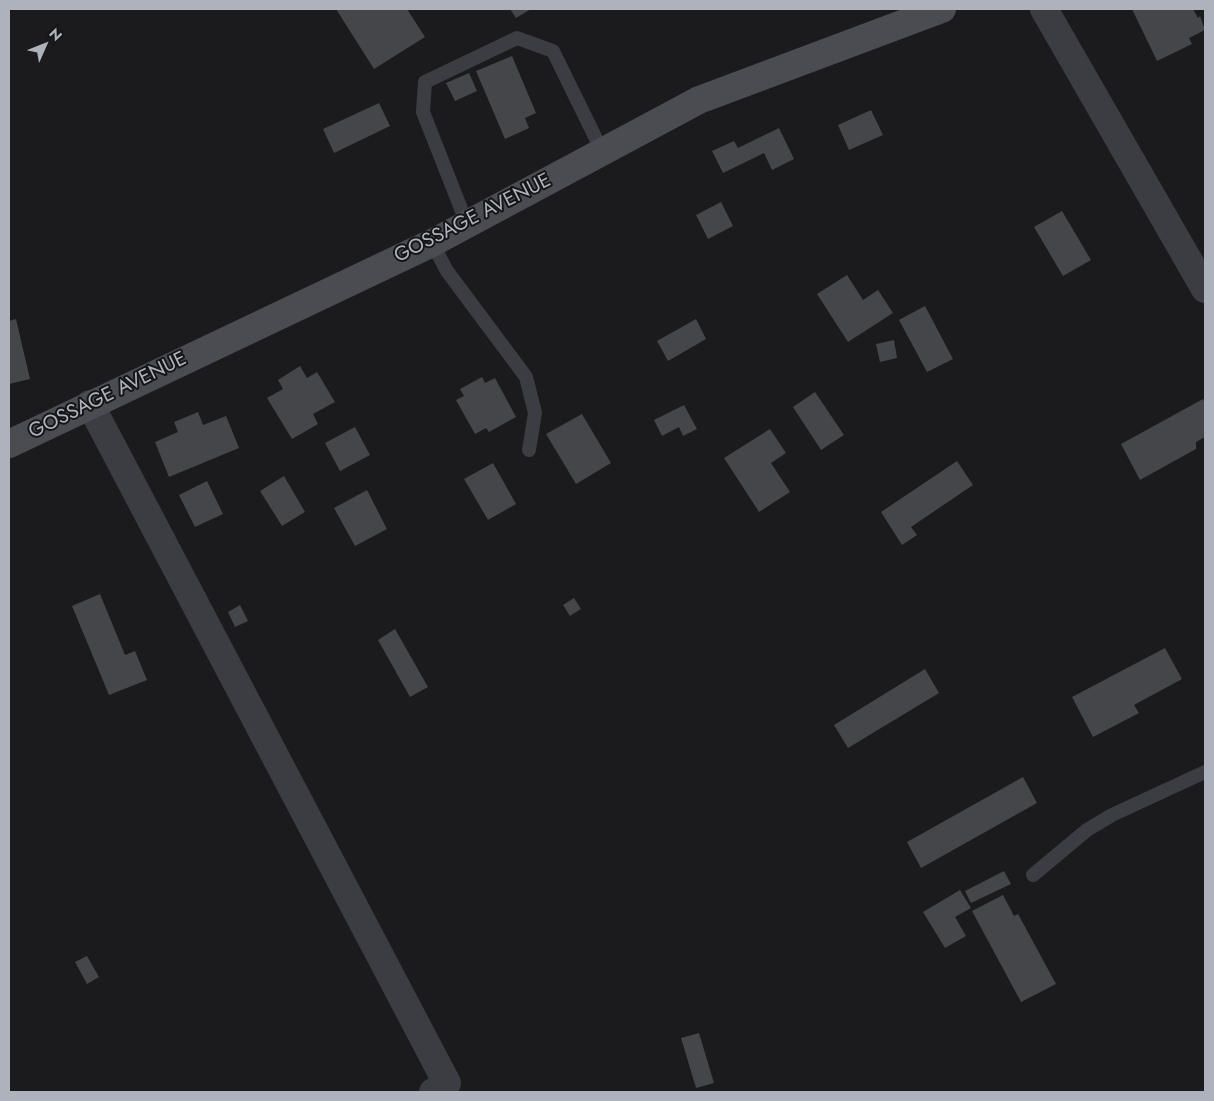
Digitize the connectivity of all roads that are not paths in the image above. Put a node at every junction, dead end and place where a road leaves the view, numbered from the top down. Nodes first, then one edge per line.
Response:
1 (1044, 9) edge
2 (936, 10) edge
3 (602, 151) junction
4 (467, 224) junction
5 (432, 243) junction
6 (1205, 289) edge
7 (90, 404) junction
8 (9, 444) edge
9 (529, 450) dead end
10 (1205, 772) edge
11 (1034, 875) dead end
12 (433, 1092) edge

1 - 6 street
2 - 3 street, GOSSAGE AVENUE
3 - 4 street, GOSSAGE AVENUE
3 - 4 lane
4 - 5 street, GOSSAGE AVENUE
5 - 7 street, GOSSAGE AVENUE
5 - 9 lane
7 - 8 street, GOSSAGE AVENUE
7 - 12 street
10 - 11 lane

